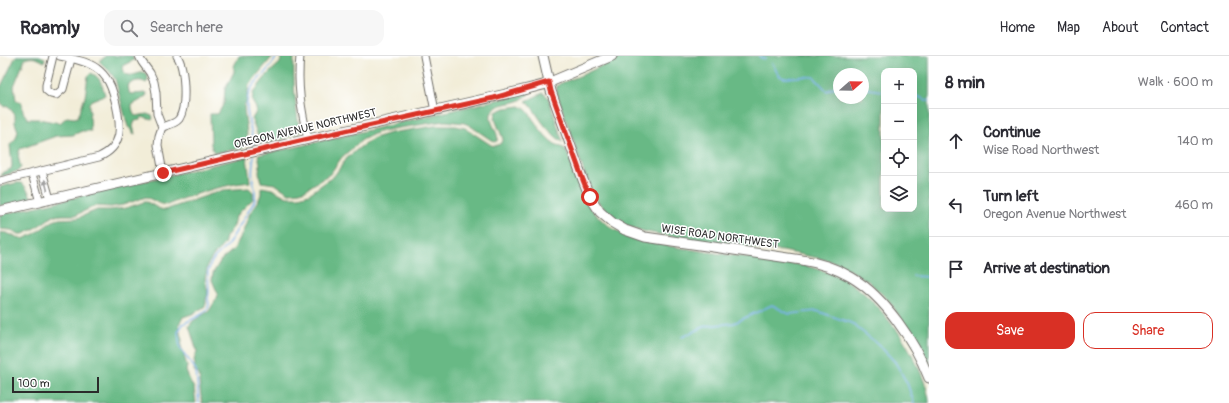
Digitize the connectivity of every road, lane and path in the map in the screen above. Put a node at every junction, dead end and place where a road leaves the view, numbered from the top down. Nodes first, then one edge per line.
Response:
1 (53, 56) edge
2 (60, 56) edge
3 (139, 56) edge
4 (177, 56) edge
5 (300, 56) edge
6 (424, 56) edge
7 (543, 56) edge
8 (612, 56) edge
9 (71, 59) junction
10 (549, 82) junction
11 (435, 111) junction
12 (162, 127) junction
13 (308, 139) junction
14 (42, 171) junction
15 (163, 173) junction
16 (32, 174) junction
17 (0, 181) edge
18 (50, 199) junction
19 (40, 202) junction
20 (0, 211) edge
21 (929, 378) edge

1 - 9 street
2 - 9 street
3 - 12 street
4 - 12 street
5 - 13 street
6 - 11 street
7 - 10 street, WISE ROAD NORTHWEST
8 - 10 street, OREGON AVENUE NORTHWEST
9 - 14 street
10 - 11 street, OREGON AVENUE NORTHWEST
10 - 21 street, WISE ROAD NORTHWEST
11 - 13 street, OREGON AVENUE NORTHWEST
12 - 15 street
13 - 15 street, OREGON AVENUE NORTHWEST
14 - 16 street
18 -> 14 street
15 - 18 street, OREGON AVENUE NORTHWEST
16 - 17 street
16 - 19 street
18 - 19 street, OREGON AVENUE NORTHWEST
19 - 20 street, OREGON AVENUE NORTHWEST

